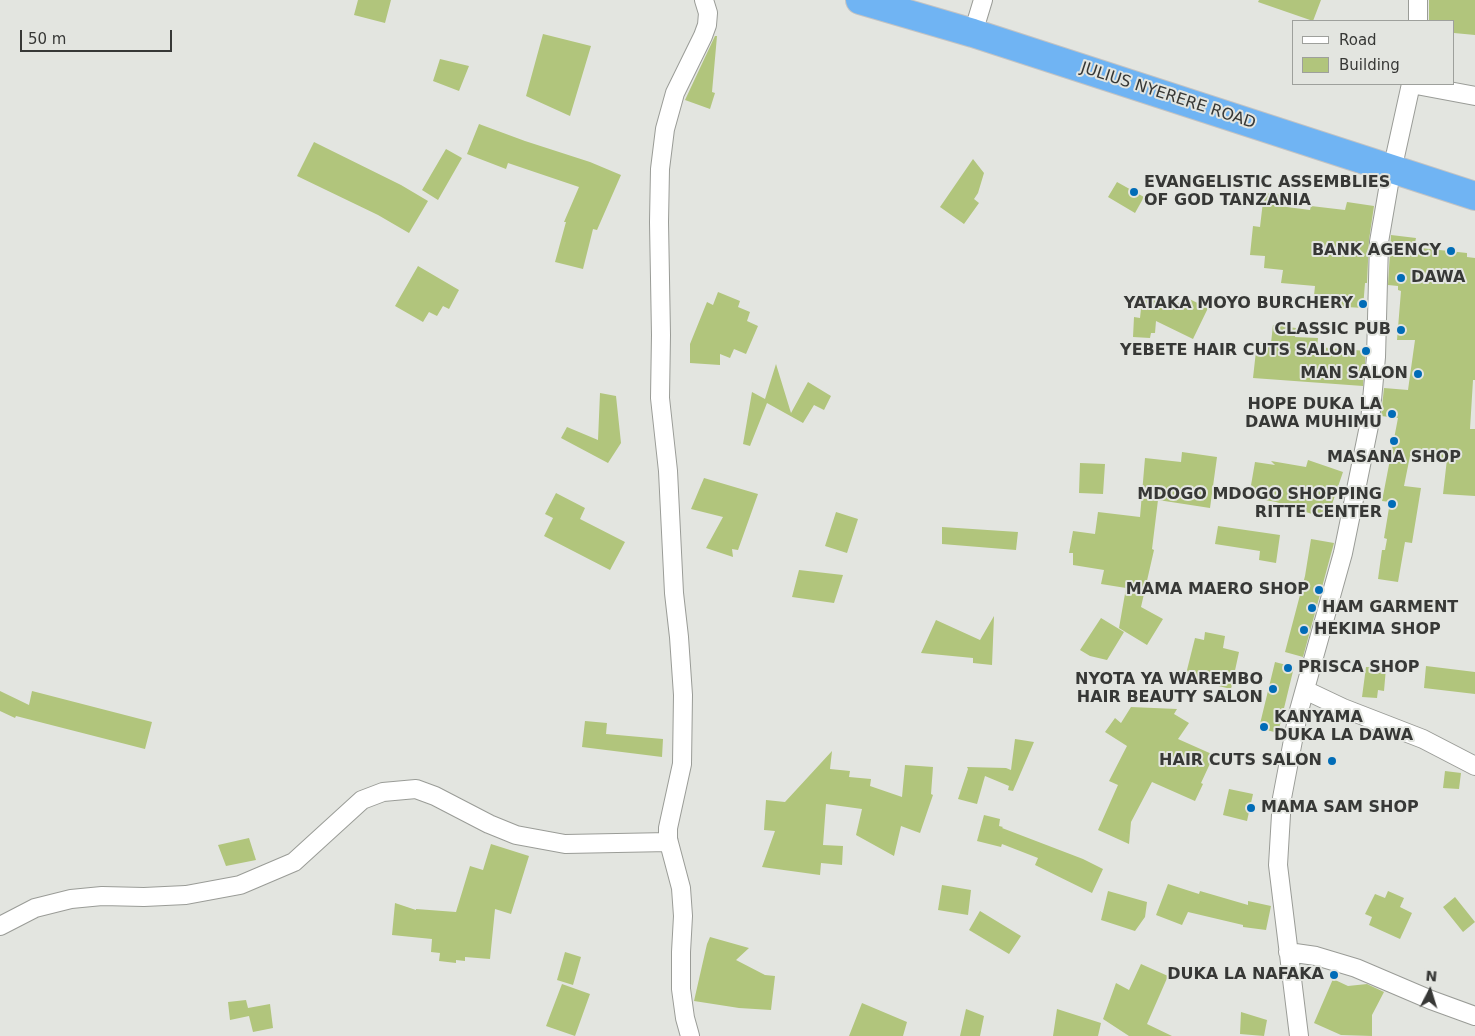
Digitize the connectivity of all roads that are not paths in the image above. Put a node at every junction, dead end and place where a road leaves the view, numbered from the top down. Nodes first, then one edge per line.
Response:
1 (704, 0) edge
2 (860, 0) edge
3 (983, 0) edge
4 (1418, 0) edge
5 (1418, 20) edge
6 (973, 33) junction
7 (1411, 85) edge
8 (1416, 85) edge
9 (1475, 96) edge
10 (1393, 169) junction
11 (1475, 196) edge
12 (1305, 690) junction
13 (1475, 766) edge
14 (669, 842) junction
15 (0, 926) edge
16 (1288, 952) junction
17 (1475, 1016) edge
18 (690, 1036) edge
19 (1299, 1036) edge

1 - 14 street
2 - 6 highway, JULIUS NYERERE ROAD
3 - 6 street
4 - 5 street
6 - 10 highway, JULIUS NYERERE ROAD
7 - 10 street
8 - 9 street
10 - 11 highway, JULIUS NYERERE ROAD
10 - 12 street
12 - 13 street
12 - 16 street
14 - 15 street
14 - 18 street
16 - 17 street
16 - 19 street

